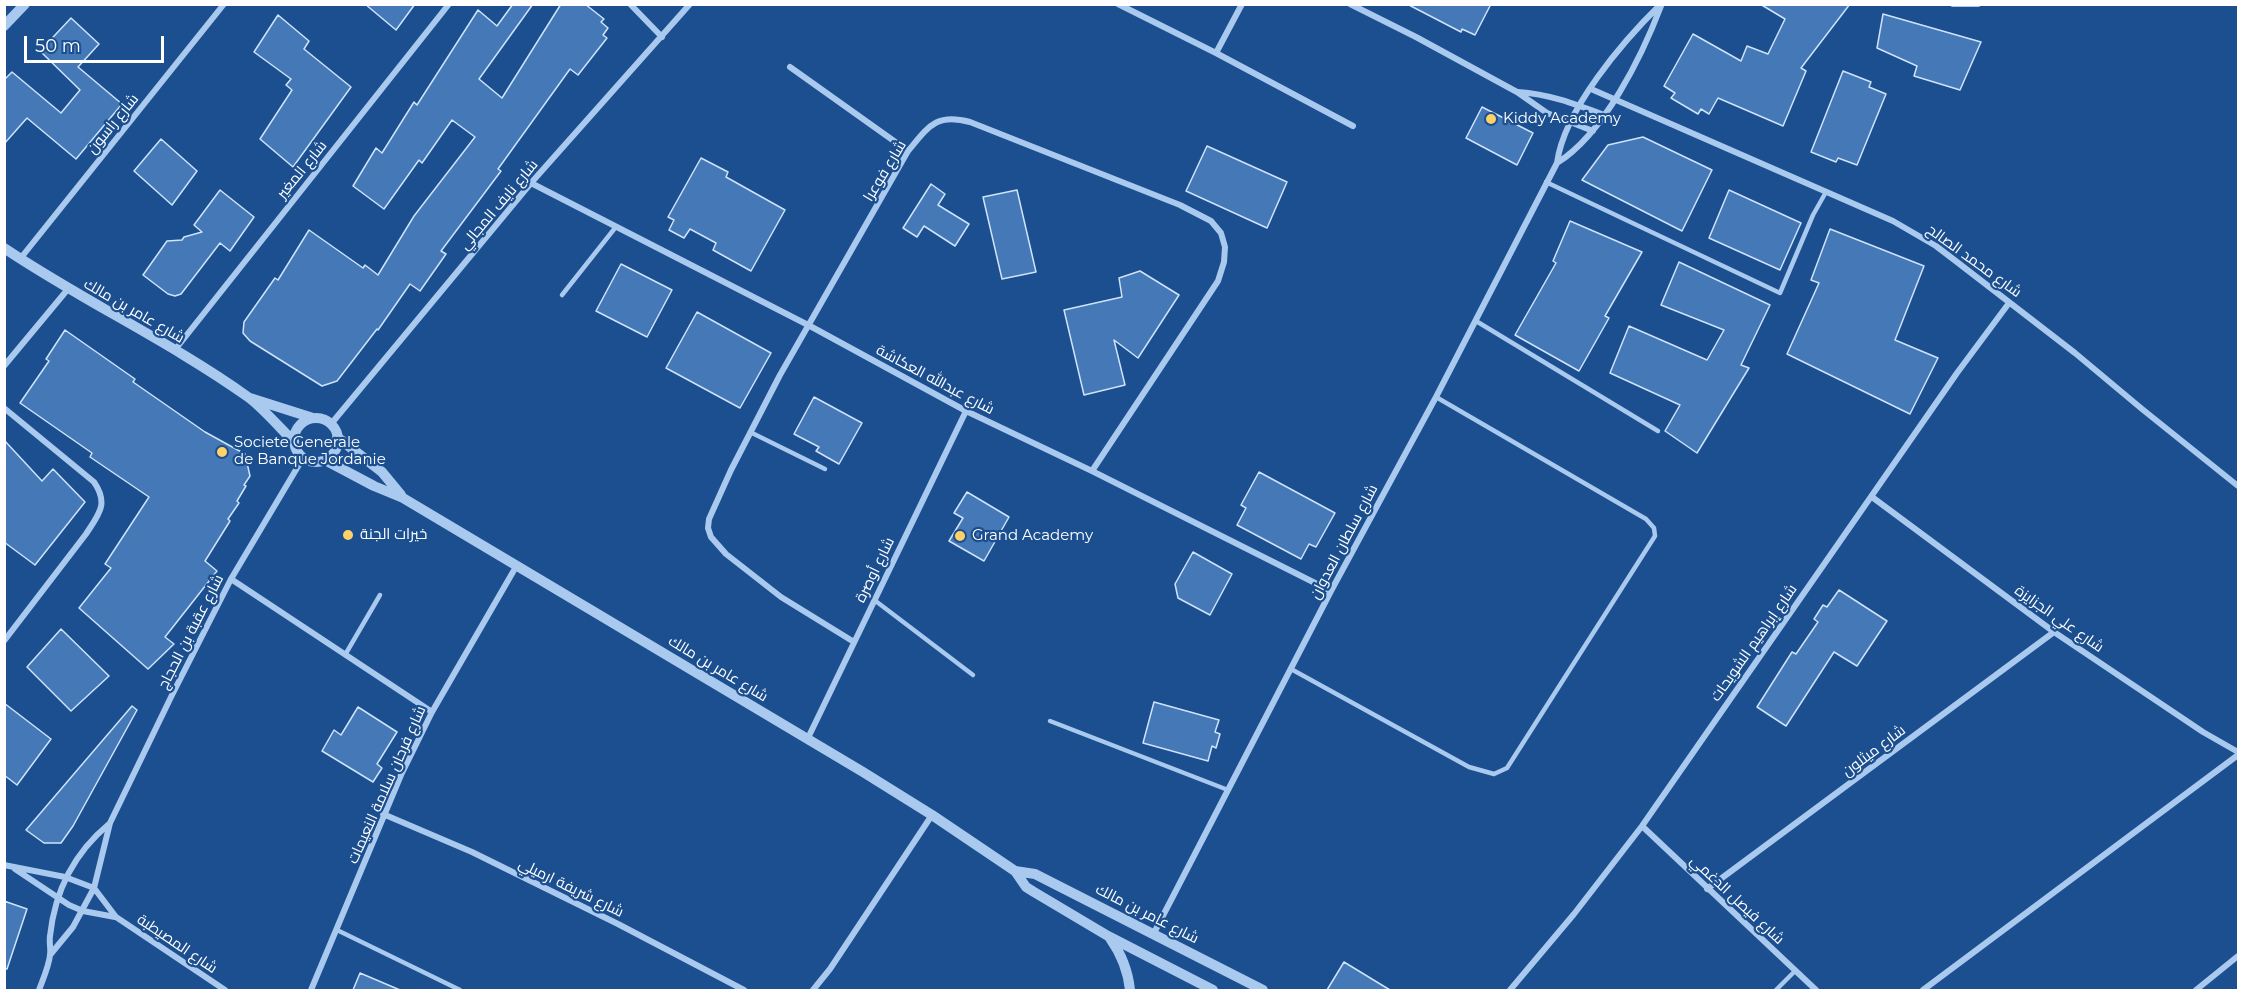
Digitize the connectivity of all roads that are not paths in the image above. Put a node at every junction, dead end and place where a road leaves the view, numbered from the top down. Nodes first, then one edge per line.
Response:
1 (25, 4) edge
2 (224, 4) edge
3 (449, 4) edge
4 (630, 4) edge
5 (690, 4) edge
6 (1118, 4) edge
7 (1242, 4) edge
8 (1350, 4) edge
9 (1661, 4) edge
10 (1953, 4) edge
11 (1978, 4) edge
12 (4, 26) edge
13 (662, 37) junction
14 (1216, 53) junction
15 (790, 67) dead end
16 (1591, 89) junction
17 (1517, 92) junction
18 (1614, 100) junction
19 (1580, 106) junction
20 (1604, 115) junction
21 (1570, 124) junction
22 (1353, 126) dead end
23 (1593, 131) junction
24 (908, 151) junction
25 (1557, 163) junction
26 (1546, 182) junction
27 (531, 183) junction
28 (1826, 192) junction
29 (615, 228) junction
30 (5, 248) edge
31 (20, 259) junction
32 (68, 289) junction
33 (562, 295) dead end
34 (2009, 303) junction
35 (1476, 321) junction
36 (810, 326) junction
37 (174, 351) junction
38 (4, 366) edge
39 (1436, 397) junction
40 (250, 398) junction
41 (4, 408) edge
42 (966, 411) junction
43 (313, 418) junction
44 (331, 424) junction
45 (1658, 431) dead end
46 (750, 432) junction
47 (337, 437) junction
48 (294, 442) junction
49 (303, 458) junction
50 (325, 460) junction
51 (825, 469) dead end
52 (1092, 471) junction
53 (2238, 486) edge
54 (1872, 497) junction
55 (403, 498) junction
56 (517, 565) junction
57 (231, 579) junction
58 (1331, 591) junction
59 (380, 595) dead end
60 (873, 599) junction
61 (2054, 632) junction
62 (4, 641) edge
63 (854, 642) junction
64 (345, 656) junction
65 (1291, 669) junction
66 (974, 675) dead end
67 (432, 712) junction
68 (1050, 721) dead end
69 (807, 740) junction
70 (2238, 754) edge
71 (1228, 790) junction
72 (383, 814) junction
73 (932, 815) junction
74 (110, 823) junction
75 (1642, 826) junction
76 (4, 865) edge
77 (14, 868) junction
78 (1015, 871) junction
79 (65, 877) junction
80 (94, 888) junction
81 (1707, 889) junction
82 (57, 898) junction
83 (83, 911) junction
84 (116, 917) junction
85 (337, 930) junction
86 (1154, 933) junction
87 (1108, 936) junction
88 (50, 955) junction
89 (2238, 956) edge
90 (1795, 971) junction
91 (39, 990) edge
92 (225, 990) edge
93 (311, 990) edge
94 (460, 990) edge
95 (744, 990) edge
96 (813, 990) edge
97 (1130, 990) edge
98 (1213, 990) edge
99 (1263, 990) edge
100 (1510, 990) edge
101 (1776, 990) edge
102 (1816, 990) edge
103 (1923, 990) edge
104 (2196, 990) edge

1 - 12 street
2 - 31 street, شارع راسون
3 - 37 street, شارع المغير
4 - 13 street
5 - 13 street, شارع نايف المجالي
6 - 14 street
7 - 14 street
8 - 17 street
9 - 16 street, شارع سلطان العدوان
9 - 18 street, شارع سلطان العدوان
10 - 11 street
13 - 27 street, شارع نايف المجالي
14 - 22 street
15 - 24 street
16 - 18 street, شارع محمد الصالح
16 - 19 street, شارع سلطان العدوان
17 - 19 street
17 - 21 street
18 - 20 street, شارع سلطان العدوان
18 - 28 street, شارع محمد الصالح
19 - 20 street
19 - 21 street, شارع سلطان العدوان
20 - 23 street, شارع سلطان العدوان
21 - 23 street
21 - 25 street, شارع سلطان العدوان
23 - 25 street, شارع سلطان العدوان
24 - 36 street, شارع فوعرا
24 - 52 street, شارع فوعرا
25 - 26 street, شارع سلطان العدوان
26 - 28 lane
26 - 35 street, شارع سلطان العدوان
27 - 29 street, شارع عبدالله العكاشة
27 - 44 street, شارع نايف المجالي
28 - 34 street, شارع محمد الصالح
29 - 33 lane
29 - 36 street, شارع عبدالله العكاشة
30 - 31 street, شارع عامر بن مالك
31 - 32 street, شارع عامر بن مالك
32 - 37 street, شارع عامر بن مالك
32 - 38 street
34 - 53 street, شارع محمد الصالح
34 - 54 street, شارع إبراهيم الشويحات
35 - 39 street, شارع سلطان العدوان
35 - 45 lane
36 - 42 street, شارع عبدالله العكاشة
36 - 46 street, شارع فوعرا
37 - 40 street, شارع عامر بن مالك
39 - 58 street, شارع سلطان العدوان
39 - 65 lane
40 - 43 street, شارع عامر بن مالك
40 - 48 street, شارع عامر بن مالك
41 - 62 street
42 - 52 street, شارع عبدالله العكاشة
42 - 60 street, شارع أوصرة
43 - 44 street
43 - 48 street
44 - 47 street
46 - 51 lane
46 - 63 street, شارع فوعرا
47 - 50 street
47 - 55 street, شارع عامر بن مالك
48 - 49 street
49 - 50 street
49 - 57 street, شارع عقبة بن الحجاج
50 - 55 street, شارع عامر بن مالك
52 - 58 street, شارع عبدالله العكاشة
54 - 61 street, شارع علي الجزايزة
54 - 75 street, شارع إبراهيم الشويحات
55 - 56 street, شارع عامر بن مالك
56 - 67 street, شارع فرحان سلامة النعيمات
56 - 69 street, شارع عامر بن مالك
57 - 64 street
57 - 74 street, شارع عقبة بن الحجاج
58 - 65 street, شارع سلطان العدوان
59 - 64 lane
60 - 63 street, شارع أوصرة
60 - 66 lane
61 - 70 street, شارع علي الجزايزة
61 - 81 street, شارع ميثلون
63 - 69 street, شارع أوصرة
64 - 67 street
65 - 71 street, شارع سلطان العدوان
67 - 72 street, شارع فرحان سلامة النعيمات
68 - 71 lane
69 - 73 street, شارع عامر بن مالك
70 - 103 street, شارع علي الجزايزة
71 - 86 street, شارع سلطان العدوان
72 - 85 street, شارع فرحان سلامة النعيمات
72 - 95 street, شارع شريفة ارميلي
73 - 78 street, شارع عامر بن مالك
73 - 96 street
74 - 79 street, شارع عقبة بن الحجاج
74 - 80 street, شارع عقبة بن الحجاج
75 - 81 street, شارع فيصل الدغمي
75 - 100 street, شارع إبراهيم الشويحات
76 - 77 street
77 - 79 street
77 - 82 street, شارع المصيطبة
78 - 86 street, شارع عامر بن مالك
78 - 87 street, شارع عامر بن مالك
79 - 80 street
79 - 82 street, شارع عقبة بن الحجاج
80 - 83 street, شارع عقبة بن الحجاج
80 - 84 street, شارع المصيطبة
81 - 90 street, شارع فيصل الدغمي
82 - 83 street, شارع المصيطبة
82 - 88 street, شارع عقبة بن الحجاج
83 - 84 street, شارع المصيطبة
83 - 88 street, شارع عقبة بن الحجاج
84 - 92 street, شارع المصيطبة
85 - 93 street, شارع فرحان سلامة النعيمات
85 - 94 lane
86 - 99 street, شارع عامر بن مالك
87 - 97 street
87 - 98 street, شارع عامر بن مالك
88 - 91 street, شارع عقبة بن الحجاج
89 - 104 street
90 - 101 lane
90 - 102 street, شارع فيصل الدغمي

